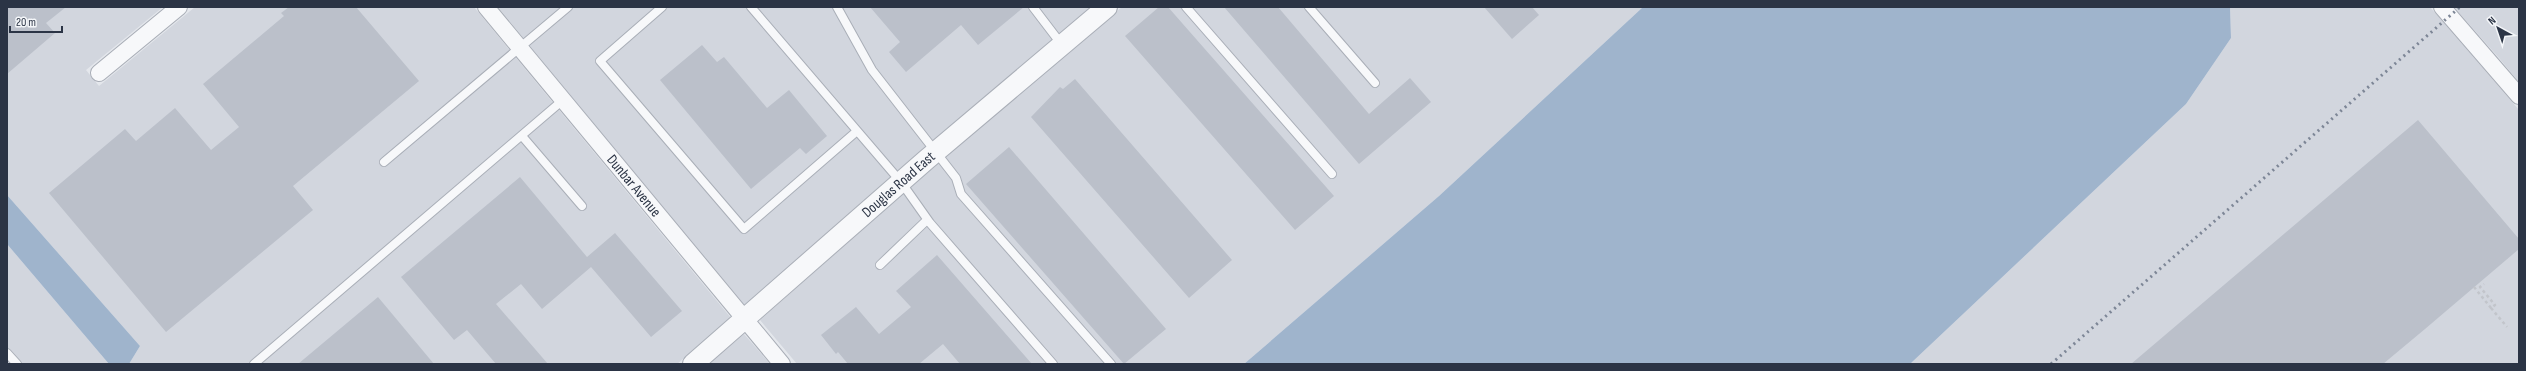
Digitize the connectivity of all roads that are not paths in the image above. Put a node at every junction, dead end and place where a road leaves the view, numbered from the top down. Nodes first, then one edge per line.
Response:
1 (179, 7) edge
2 (486, 7) edge
3 (568, 7) edge
4 (662, 7) edge
5 (751, 7) edge
6 (837, 7) edge
7 (1033, 7) edge
8 (1106, 7) edge
9 (1186, 7) edge
10 (1309, 7) edge
11 (2442, 7) edge
12 (1062, 45) junction
13 (520, 47) junction
14 (99, 73) dead end
15 (1375, 83) dead end
16 (2519, 96) edge
17 (564, 100) junction
18 (857, 131) junction
19 (522, 136) junction
20 (936, 152) junction
21 (384, 162) dead end
22 (1332, 174) dead end
23 (901, 182) junction
24 (582, 206) dead end
25 (927, 220) junction
26 (880, 265) dead end
27 (744, 320) junction
28 (7, 353) edge
29 (17, 364) edge
30 (254, 364) edge
31 (692, 364) edge
32 (782, 364) edge
33 (1053, 364) edge
34 (1111, 364) edge

1 - 14 street
2 - 13 street, Dunbar Avenue
3 - 13 lane
4 - 18 lane
5 - 18 lane
6 - 20 lane
7 - 12 lane
8 - 12 street, Douglas Road East
9 - 22 lane
10 - 15 lane
11 - 16 street
12 - 20 street, Douglas Road East
13 - 17 street, Dunbar Avenue
13 - 21 lane
17 - 19 lane
17 - 27 street, Dunbar Avenue
18 - 23 lane
19 - 24 lane
19 - 30 lane
20 - 23 street, Douglas Road East
20 - 34 lane
23 - 25 lane
23 - 27 street, Douglas Road East
25 - 26 lane
25 - 33 lane
27 - 31 street, Douglas Road East
27 - 32 street, Dunbar Avenue
28 - 29 lane

